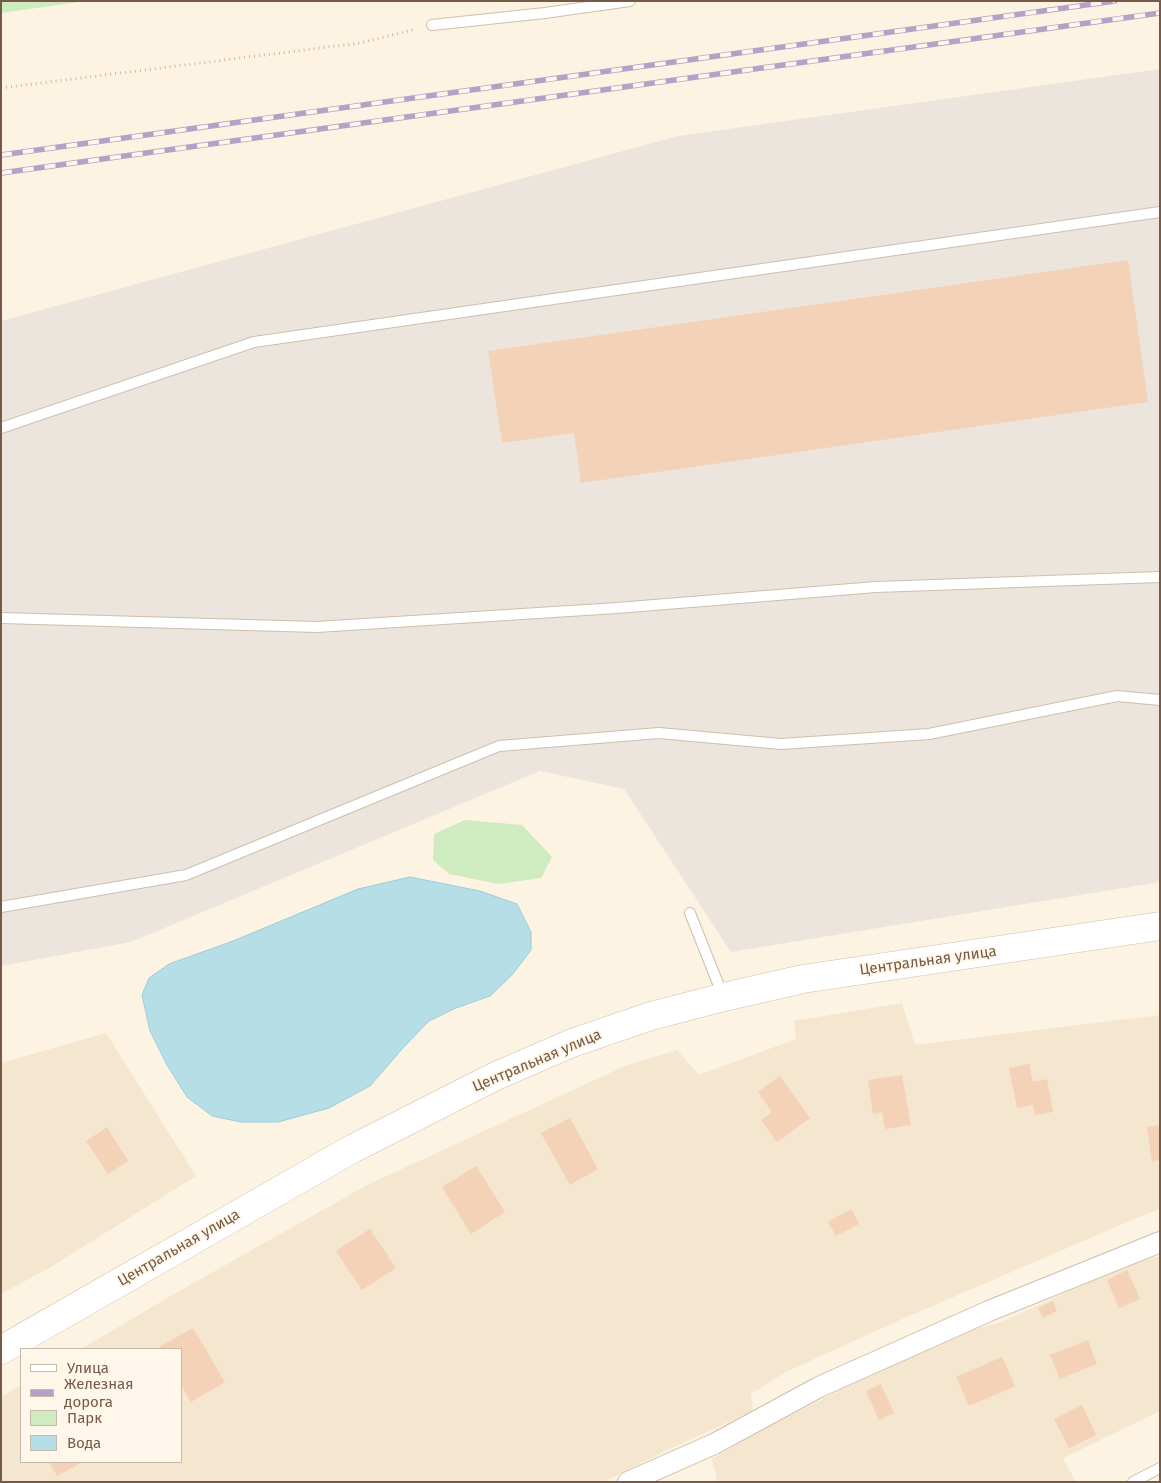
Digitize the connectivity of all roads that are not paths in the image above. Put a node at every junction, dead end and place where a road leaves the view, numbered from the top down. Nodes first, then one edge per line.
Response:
1 (630, 1) edge
2 (432, 24) road end
3 (1160, 212) edge
4 (1, 428) edge
5 (1160, 577) edge
6 (1, 618) edge
7 (1160, 700) edge
8 (1, 907) edge
9 (690, 913) dead end
10 (1160, 926) edge
11 (724, 997) junction
12 (1160, 1242) edge
13 (1, 1350) edge
14 (1160, 1468) edge
15 (639, 1479) edge
16 (1133, 1482) edge

1 - 2 lane
3 - 4 lane
5 - 6 lane
7 - 8 lane
9 - 11 lane
10 - 11 main road, Центральная улица
11 - 13 main road, Центральная улица
12 - 15 street
14 - 16 lane

